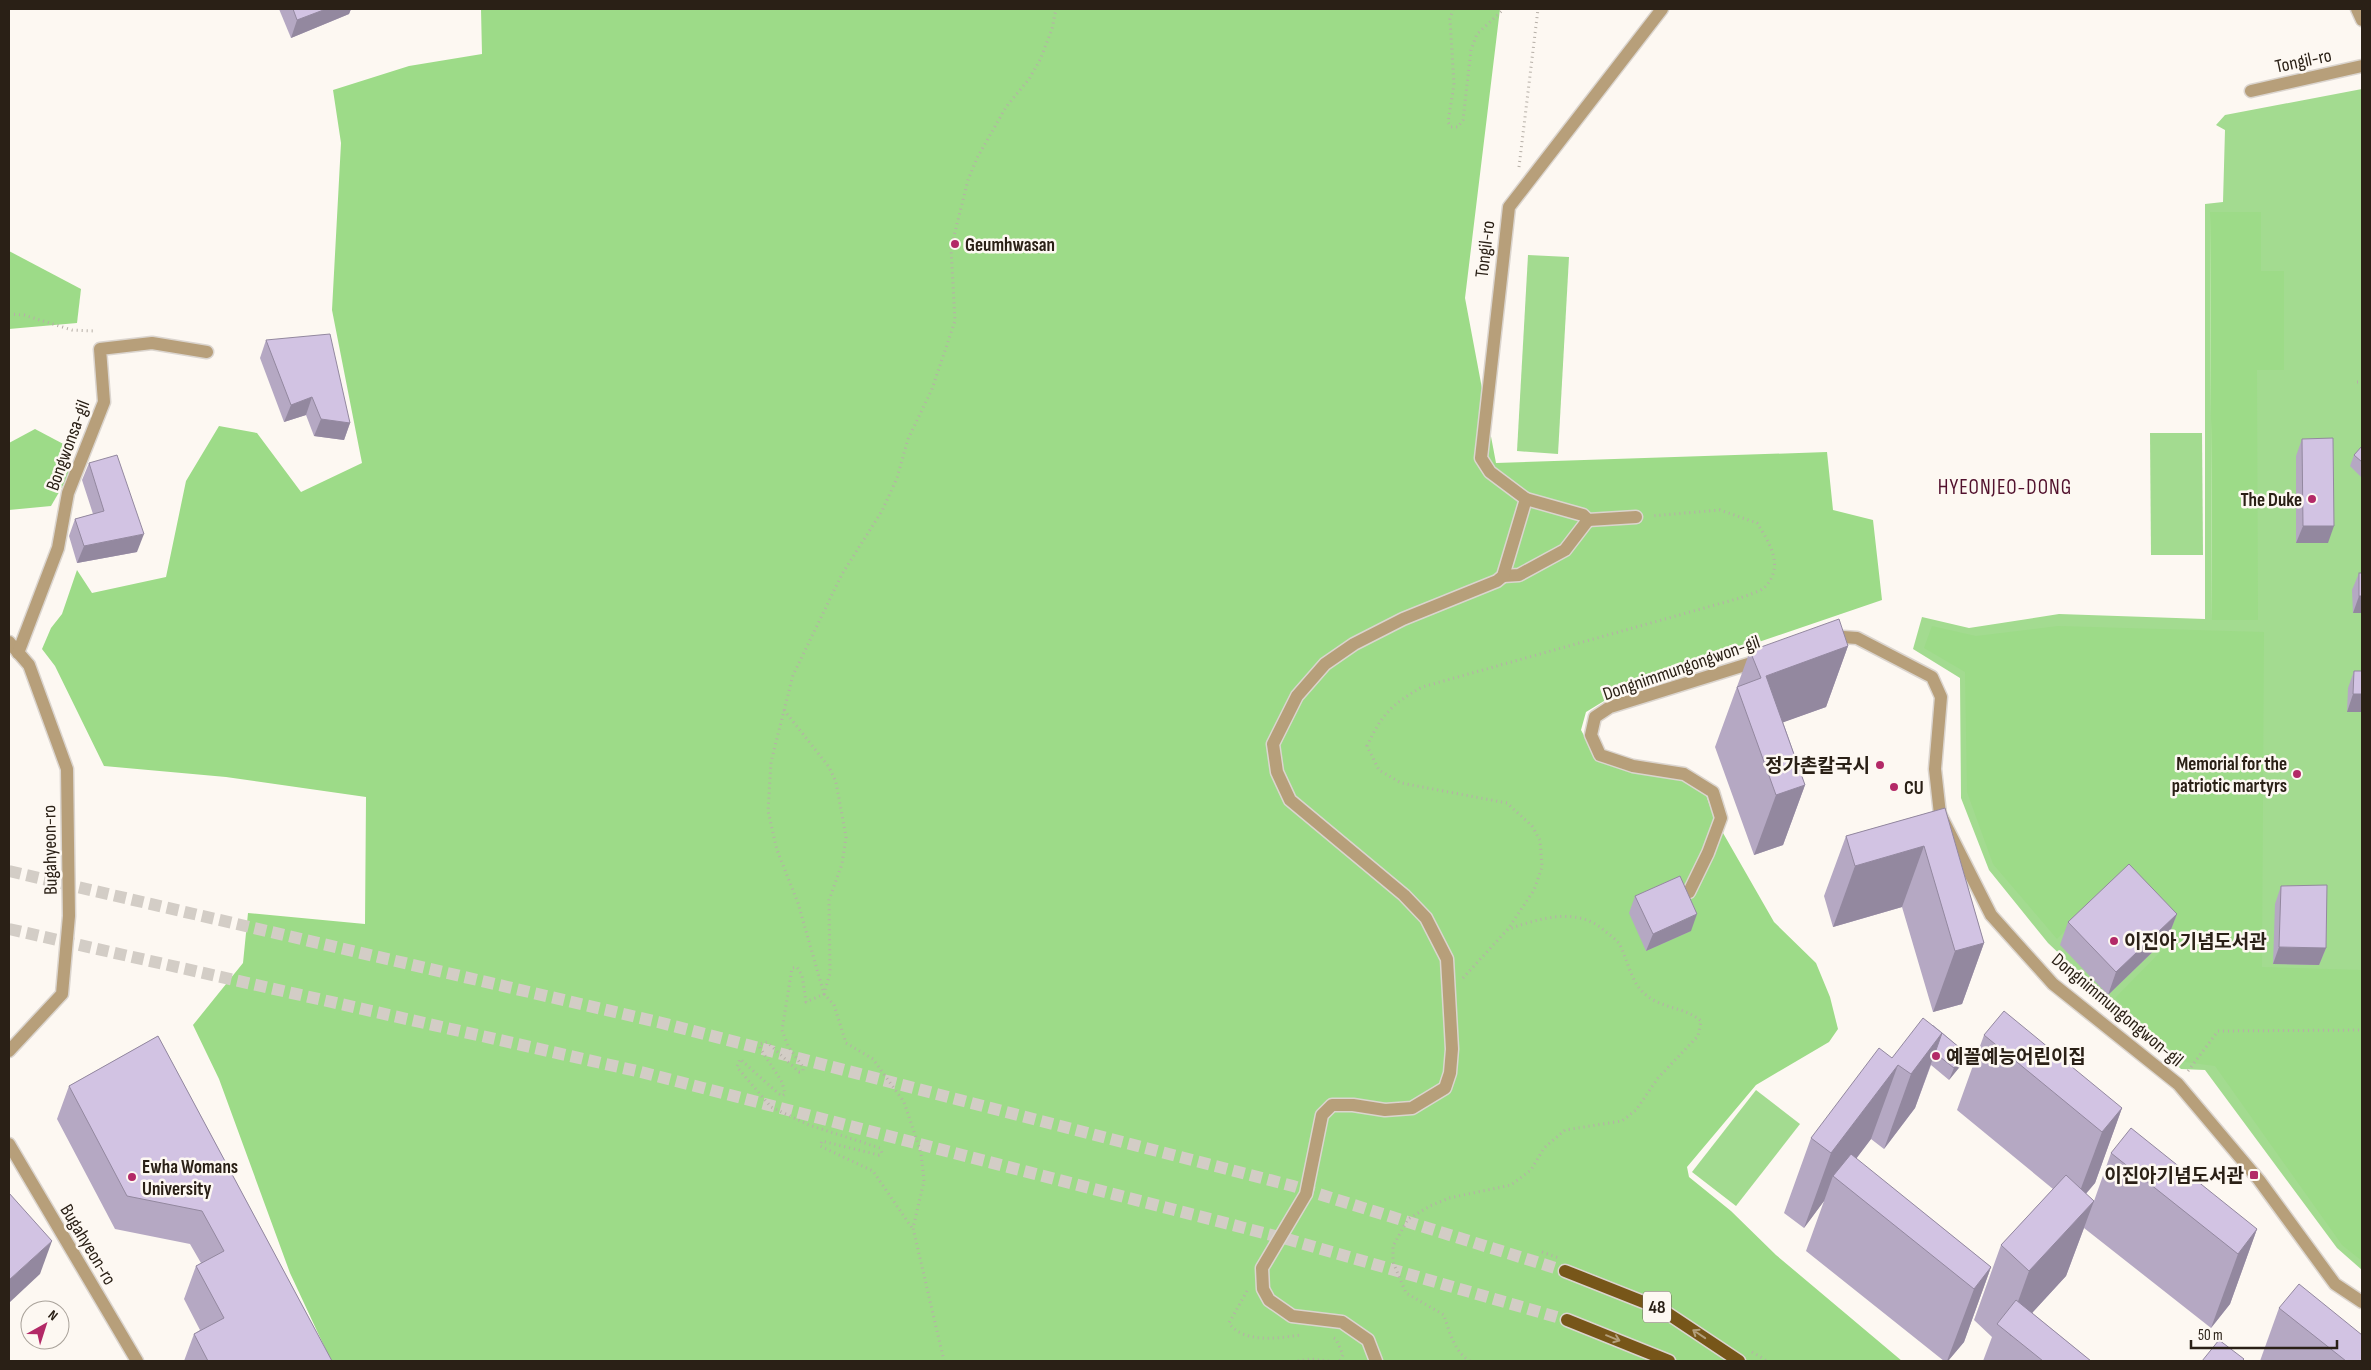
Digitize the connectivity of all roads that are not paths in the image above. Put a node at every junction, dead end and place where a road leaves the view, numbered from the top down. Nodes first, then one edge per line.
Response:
1 (1662, 9) edge
2 (2357, 9) edge
3 (2362, 20) edge
4 (2362, 66) edge
5 (2251, 91) dead end
6 (207, 352) dead end
7 (1526, 499) junction
8 (1636, 517) road end
9 (1588, 520) junction
10 (1503, 576) junction
11 (1820, 639) edge
12 (9, 642) edge
13 (18, 653) junction
14 (1775, 655) edge
15 (1689, 892) edge
16 (9, 1051) edge
17 (9, 1144) edge
18 (1565, 1272) tunnel mouth
19 (2362, 1302) edge
20 (1568, 1320) tunnel mouth
21 (137, 1361) edge
22 (1376, 1361) edge
23 (1670, 1361) edge
24 (1739, 1361) edge

1 - 7 street, Tongil-ro
2 - 3 street
4 - 5 street, Tongil-ro
6 - 13 street, Bongwonsa-gil
7 - 9 street
7 - 10 street
8 - 9 street
9 - 10 street
10 - 22 street
11 - 19 street, Dongnimmungongwon-gil
12 - 13 street, Bugahyeon-ro
13 - 16 street, Bugahyeon-ro
14 - 15 street, Dongnimmungongwon-gil
17 - 21 street, Bugahyeon-ro
24 -> 18 main road, 48
20 -> 23 main road, 48

